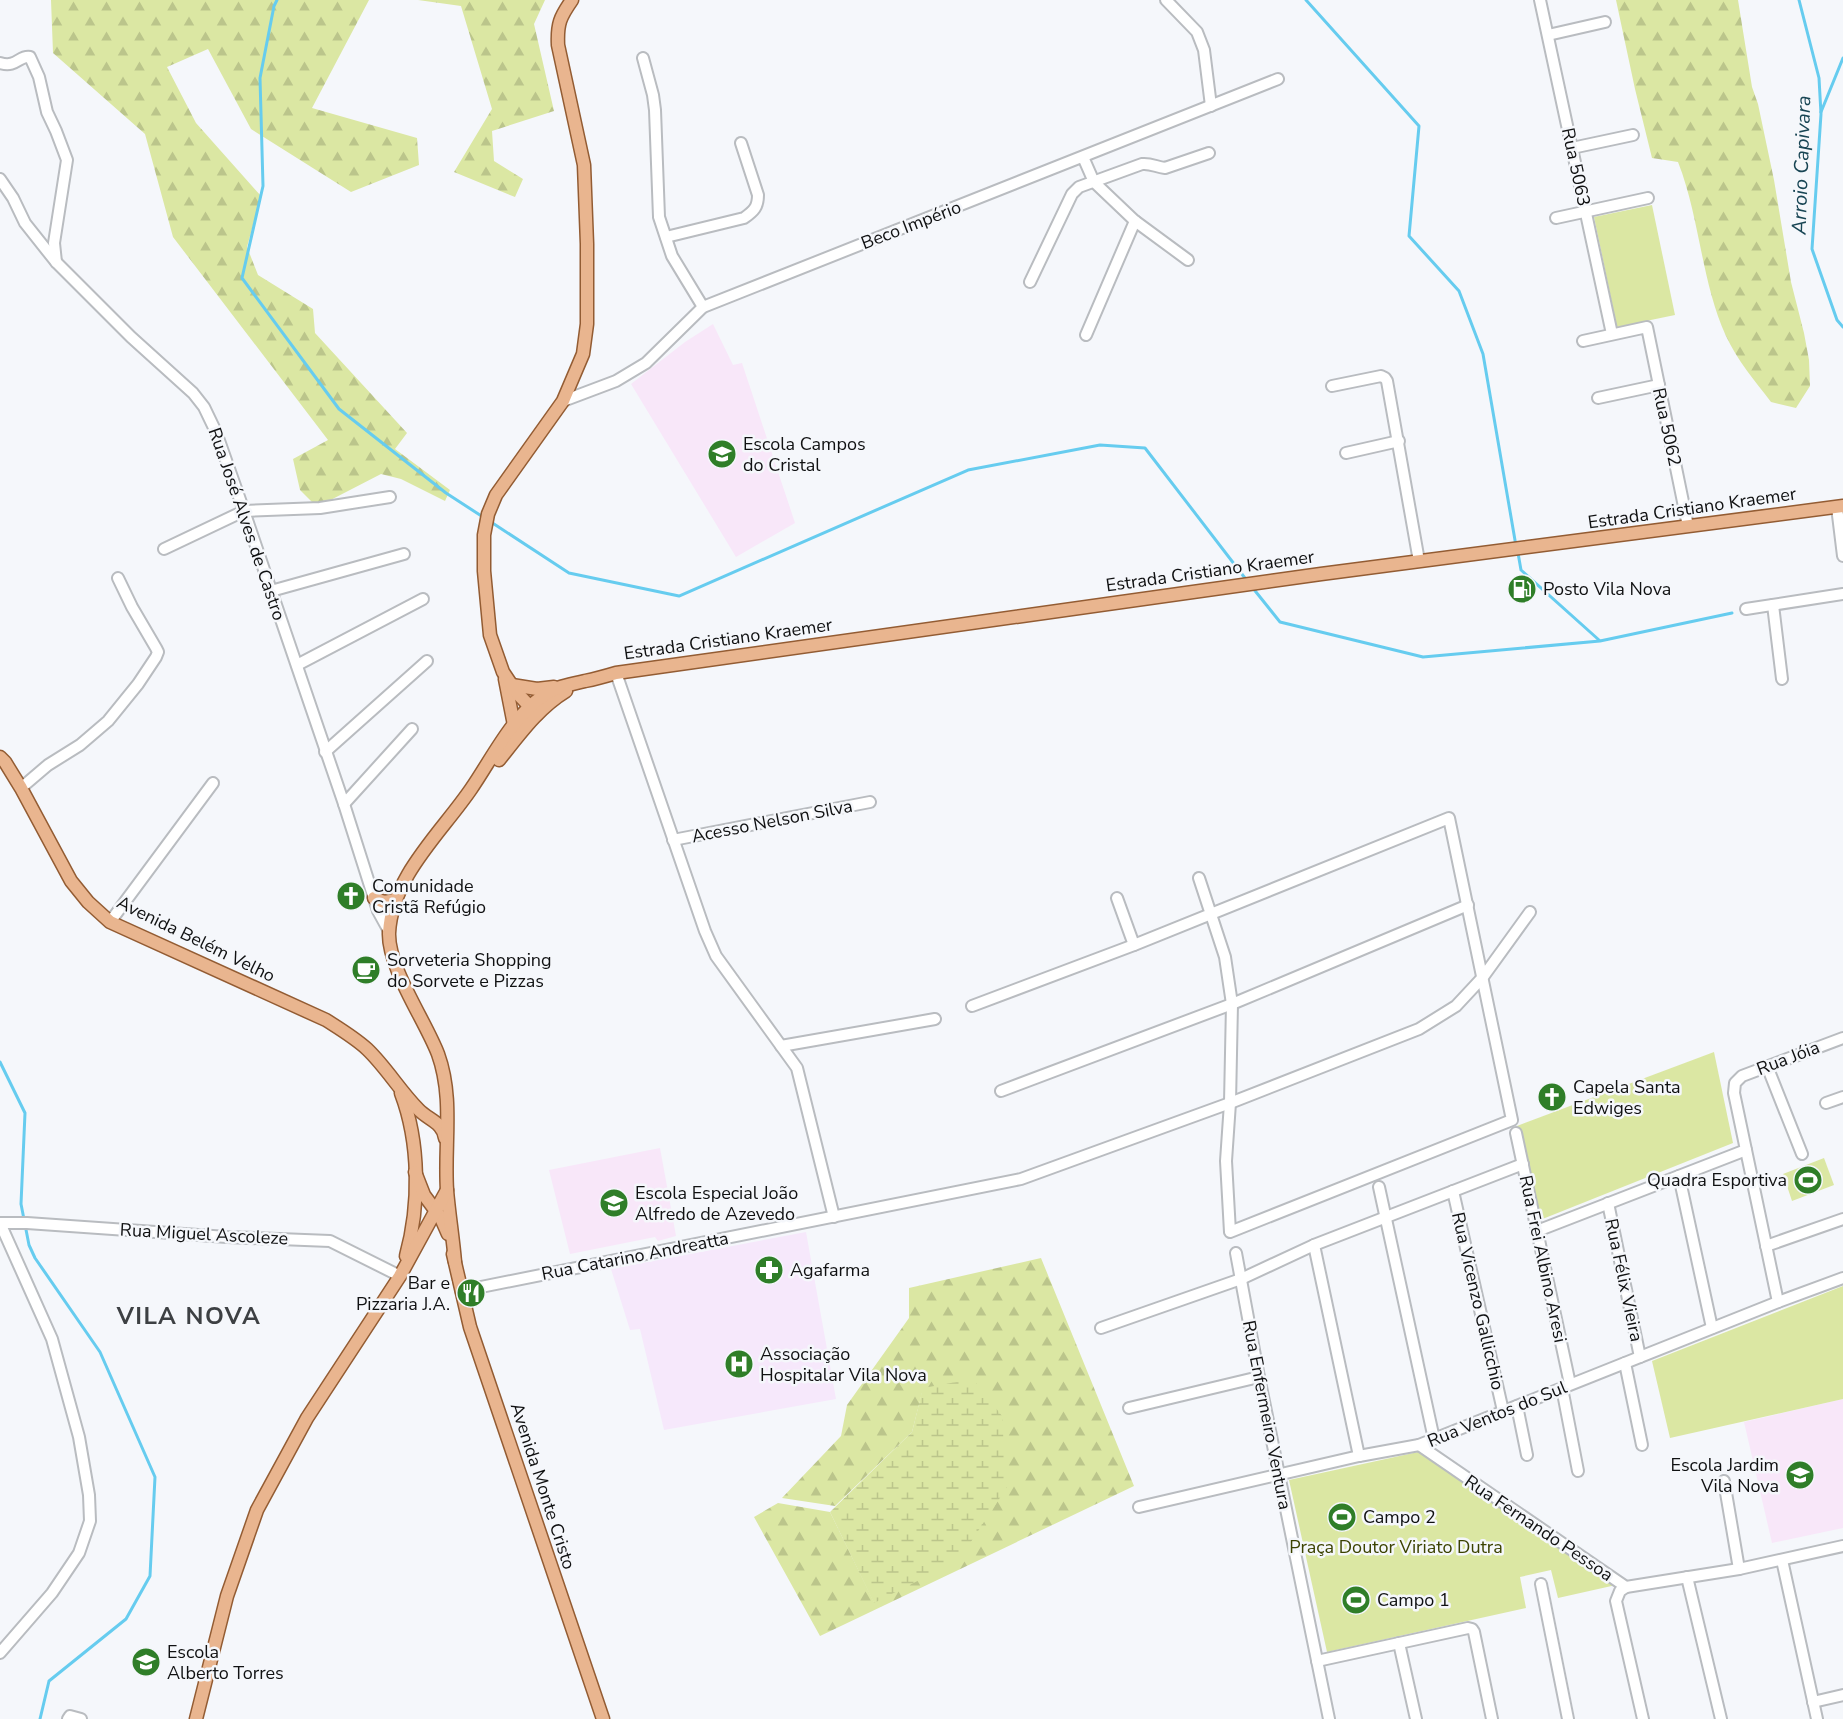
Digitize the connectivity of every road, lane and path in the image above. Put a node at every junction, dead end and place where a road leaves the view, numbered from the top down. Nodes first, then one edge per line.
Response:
1 (572, 0) edge
2 (1166, 0) edge
3 (1540, 0) edge
4 (1605, 22) dead end
5 (1548, 35) junction
6 (643, 58) dead end
7 (0, 63) edge
8 (1278, 79) dead end
9 (1211, 106) junction
10 (1633, 135) dead end
11 (741, 143) dead end
12 (1572, 148) junction
13 (1209, 153) dead end
14 (1083, 157) junction
15 (0, 179) edge
16 (1094, 182) junction
17 (1648, 198) dead end
18 (1586, 211) junction
19 (1556, 218) dead end
20 (1135, 220) junction
21 (666, 237) junction
22 (1188, 260) dead end
23 (56, 262) junction
24 (1030, 282) dead end
25 (703, 307) junction
26 (1612, 334) junction
27 (1086, 335) dead end
28 (1583, 341) dead end
29 (1659, 385) junction
30 (1332, 386) dead end
31 (1598, 398) dead end
32 (563, 401) junction
33 (1399, 441) junction
34 (1346, 453) dead end
35 (390, 497) dead end
36 (1840, 506) edge
37 (244, 511) junction
38 (1688, 526) junction
39 (164, 549) dead end
40 (404, 554) dead end
41 (1843, 556) edge
42 (1419, 561) junction
43 (118, 578) dead end
44 (271, 591) junction
45 (1843, 594) edge
46 (423, 599) dead end
47 (1773, 605) junction
48 (1746, 609) dead end
49 (427, 661) dead end
50 (297, 665) junction
51 (504, 672) junction
52 (616, 673) junction
53 (1782, 679) dead end
54 (583, 682) junction
55 (512, 686) junction
56 (561, 686) junction
57 (533, 710) junction
58 (514, 725) junction
59 (412, 729) dead end
60 (326, 752) junction
61 (0, 757) edge
62 (213, 783) dead end
63 (21, 788) junction
64 (469, 792) junction
65 (870, 802) dead end
66 (344, 804) junction
67 (673, 840) junction
68 (1199, 878) dead end
69 (374, 898) junction
70 (1117, 898) dead end
71 (396, 900) junction
72 (1468, 905) junction
73 (1530, 912) dead end
74 (1211, 914) junction
75 (392, 916) junction
76 (110, 922) junction
77 (389, 931) junction
78 (1134, 945) junction
79 (1483, 977) junction
80 (1232, 1004) junction
81 (972, 1006) dead end
82 (935, 1019) dead end
83 (1843, 1038) edge
84 (782, 1046) junction
85 (1767, 1066) junction
86 (397, 1084) junction
87 (1001, 1091) dead end
88 (1843, 1097) edge
89 (447, 1100) junction
90 (1230, 1103) junction
91 (1826, 1103) dead end
92 (429, 1118) junction
93 (1516, 1133) dead end
94 (446, 1140) junction
95 (413, 1142) junction
96 (1746, 1150) junction
97 (1802, 1154) dead end
98 (1523, 1164) junction
99 (415, 1172) junction
100 (1679, 1176) junction
101 (1378, 1187) dead end
102 (447, 1190) junction
103 (1453, 1191) junction
104 (1608, 1203) junction
105 (436, 1211) junction
106 (834, 1217) junction
107 (1386, 1217) junction
108 (1843, 1220) edge
109 (0, 1223) edge
110 (1537, 1231) junction
111 (1314, 1245) junction
112 (1767, 1246) junction
113 (1236, 1253) dead end
114 (456, 1262) junction
115 (400, 1276) junction
116 (1843, 1278) edge
117 (1241, 1279) junction
118 (461, 1291) junction
119 (1778, 1302) junction
120 (1101, 1328) dead end
121 (1712, 1329) junction
122 (1640, 1357) junction
123 (1625, 1363) junction
124 (1259, 1377) junction
125 (1566, 1386) junction
126 (1517, 1406) junction
127 (1129, 1408) dead end
128 (1503, 1411) junction
129 (1434, 1439) junction
130 (1419, 1445) junction
131 (1642, 1445) dead end
132 (1527, 1455) dead end
133 (1359, 1456) junction
134 (1578, 1471) dead end
135 (1278, 1475) junction
136 (1724, 1481) dead end
137 (1139, 1507) dead end
138 (1843, 1545) edge
139 (1782, 1560) junction
140 (1740, 1569) junction
141 (1687, 1577) junction
142 (1541, 1584) dead end
143 (1626, 1587) junction
144 (1399, 1643) junction
145 (2, 1647) edge
146 (1317, 1661) junction
147 (1843, 1695) edge
148 (1813, 1702) junction
149 (68, 1719) edge
150 (81, 1719) edge
151 (196, 1719) edge
152 (603, 1719) edge
153 (1329, 1719) edge
154 (1416, 1719) edge
155 (1492, 1719) edge
156 (1568, 1719) edge
157 (1643, 1719) edge
158 (1721, 1719) edge
159 (1817, 1719) edge

1 - 32 main road
2 - 9 street
3 - 5 street, Rua 5063
4 - 5 street
5 - 12 street, Rua 5063
6 - 21 street
7 - 23 street
8 - 9 street, Beco Império
9 - 14 street, Beco Império
10 - 12 street
11 - 21 street
12 - 18 street, Rua 5063
13 - 16 street
14 - 16 street
14 - 25 street, Beco Império
15 - 23 street, Rua José Alves de Castro
16 - 20 street
16 - 24 street
17 - 18 street
18 - 19 street
18 - 26 street, Rua 5063
20 - 22 street
20 - 27 street
21 - 25 street
23 - 37 street, Rua José Alves de Castro
25 - 32 street, Beco Império
26 - 28 street
26 - 29 street, Rua 5062
29 - 31 street
29 - 38 street, Rua 5062
30 - 33 street
32 - 51 main road
33 - 34 street
33 - 42 street
35 - 37 street
36 - 38 main road, Estrada Cristiano Kraemer
36 - 41 street
37 - 39 street
37 - 44 street, Rua José Alves de Castro
38 - 42 main road, Estrada Cristiano Kraemer
40 - 44 street
42 - 52 main road, Estrada Cristiano Kraemer
43 - 63 street
44 - 50 street, Rua José Alves de Castro
45 - 47 street
46 - 50 street
47 - 48 street
47 - 53 street
49 - 60 street
50 - 60 street, Rua José Alves de Castro
51 - 55 main road
51 - 58 main road
52 - 54 main road, Estrada Cristiano Kraemer
52 - 67 street
54 - 56 main road, Estrada Cristiano Kraemer
54 - 57 main road, Estrada Cristiano Kraemer
55 - 56 main road
55 - 57 main road
56 - 57 main road, Estrada Cristiano Kraemer
57 - 58 main road, Estrada Cristiano Kraemer
57 - 64 main road, Estrada Cristiano Kraemer
58 - 64 main road, Estrada Cristiano Kraemer
59 - 66 street
60 - 66 street, Rua José Alves de Castro
61 - 63 main road, Avenida Belém Velho
62 - 76 street
63 - 76 main road, Avenida Belém Velho
64 - 71 main road, Estrada Cristiano Kraemer
65 - 67 street, Acesso Nelson Silva
66 - 69 street, Rua José Alves de Castro
67 - 84 street
68 - 74 street
69 - 71 main road
69 - 75 street, Rua José Alves de Castro
69 - 77 street, Rua José Alves de Castro
70 - 78 street
71 - 75 main road, Estrada Cristiano Kraemer
72 - 74 street
72 - 79 street
72 - 80 street
73 - 79 street, Rua Catarino Andreatta
74 - 78 street
74 - 80 street
75 - 77 main road, Estrada Cristiano Kraemer
76 - 86 main road, Avenida Belém Velho
77 - 89 main road, Estrada Cristiano Kraemer
78 - 81 street
79 - 90 street, Rua Catarino Andreatta
79 - 90 street
80 - 87 street
80 - 90 street
82 - 84 street
83 - 85 street, Rua Jóia
84 - 106 street
85 - 96 street, Rua Jóia
85 - 97 street
86 - 92 main road, Avenida Belém Velho
86 - 95 main road, Avenida Belém Velho
88 - 91 street
89 - 92 main road
89 - 94 main road, Estrada Cristiano Kraemer
90 - 106 street, Rua Catarino Andreatta
92 - 94 main road, Avenida Belém Velho
92 - 95 main road
93 - 98 street, Rua Frei Albino Aresi
94 - 102 main road, Estrada Cristiano Kraemer
95 - 99 main road, Avenida Belém Velho
96 - 100 street
96 - 112 street
98 - 103 street
98 - 110 street, Rua Frei Albino Aresi
99 - 105 main road, Avenida Monte Cristo
99 - 115 main road, Avenida Belém Velho
100 - 104 street
100 - 121 street
101 - 107 street
102 - 105 main road
102 - 114 main road, Avenida Monte Cristo
103 - 107 street
103 - 128 street, Rua Vicenzo Gallicchio
104 - 110 street
104 - 122 street, Rua Félix Vieira
105 - 114 main road, Avenida Monte Cristo
105 - 115 main road
106 - 118 street, Rua Catarino Andreatta
107 - 111 street
107 - 129 street
108 - 112 street
109 - 115 street, Rua Miguel Ascoleze
109 - 145 street
110 - 125 street, Rua Frei Albino Aresi
111 - 117 street
111 - 133 street
112 - 119 street
113 - 117 street, Rua Enfermeiro Ventura
114 - 118 main road, Avenida Monte Cristo
115 - 151 main road
116 - 119 street, Rua Ventos do Sul
117 - 120 street
117 - 124 street, Rua Enfermeiro Ventura
118 - 152 main road, Avenida Monte Cristo
119 - 121 street, Rua Ventos do Sul
121 - 122 street, Rua Ventos do Sul
122 - 123 street, Rua Ventos do Sul
123 - 125 street, Rua Ventos do Sul
123 - 131 street
124 - 127 street
124 - 135 street, Rua Enfermeiro Ventura
125 - 126 street, Rua Ventos do Sul
125 - 134 street, Rua Frei Albino Aresi
126 - 128 street, Rua Ventos do Sul
126 - 132 street
128 - 129 street, Rua Ventos do Sul
129 - 130 street, Rua Ventos do Sul
130 - 133 street, Rua Ventos do Sul
130 - 143 street, Rua Fernando Pessoa
133 - 135 street, Rua Ventos do Sul
135 - 137 street, Rua Ventos do Sul
135 - 146 street, Rua Enfermeiro Ventura
136 - 140 street
138 - 139 street, Rua Fernando Pessoa
139 - 140 street, Rua Fernando Pessoa
139 - 148 street
140 - 141 street, Rua Fernando Pessoa
141 - 143 street, Rua Fernando Pessoa
141 - 158 street
142 - 156 street
143 - 157 street
144 - 146 street
144 - 154 street
144 - 155 street
146 - 153 street, Rua Enfermeiro Ventura
147 - 148 street
148 - 159 street
149 - 150 street

